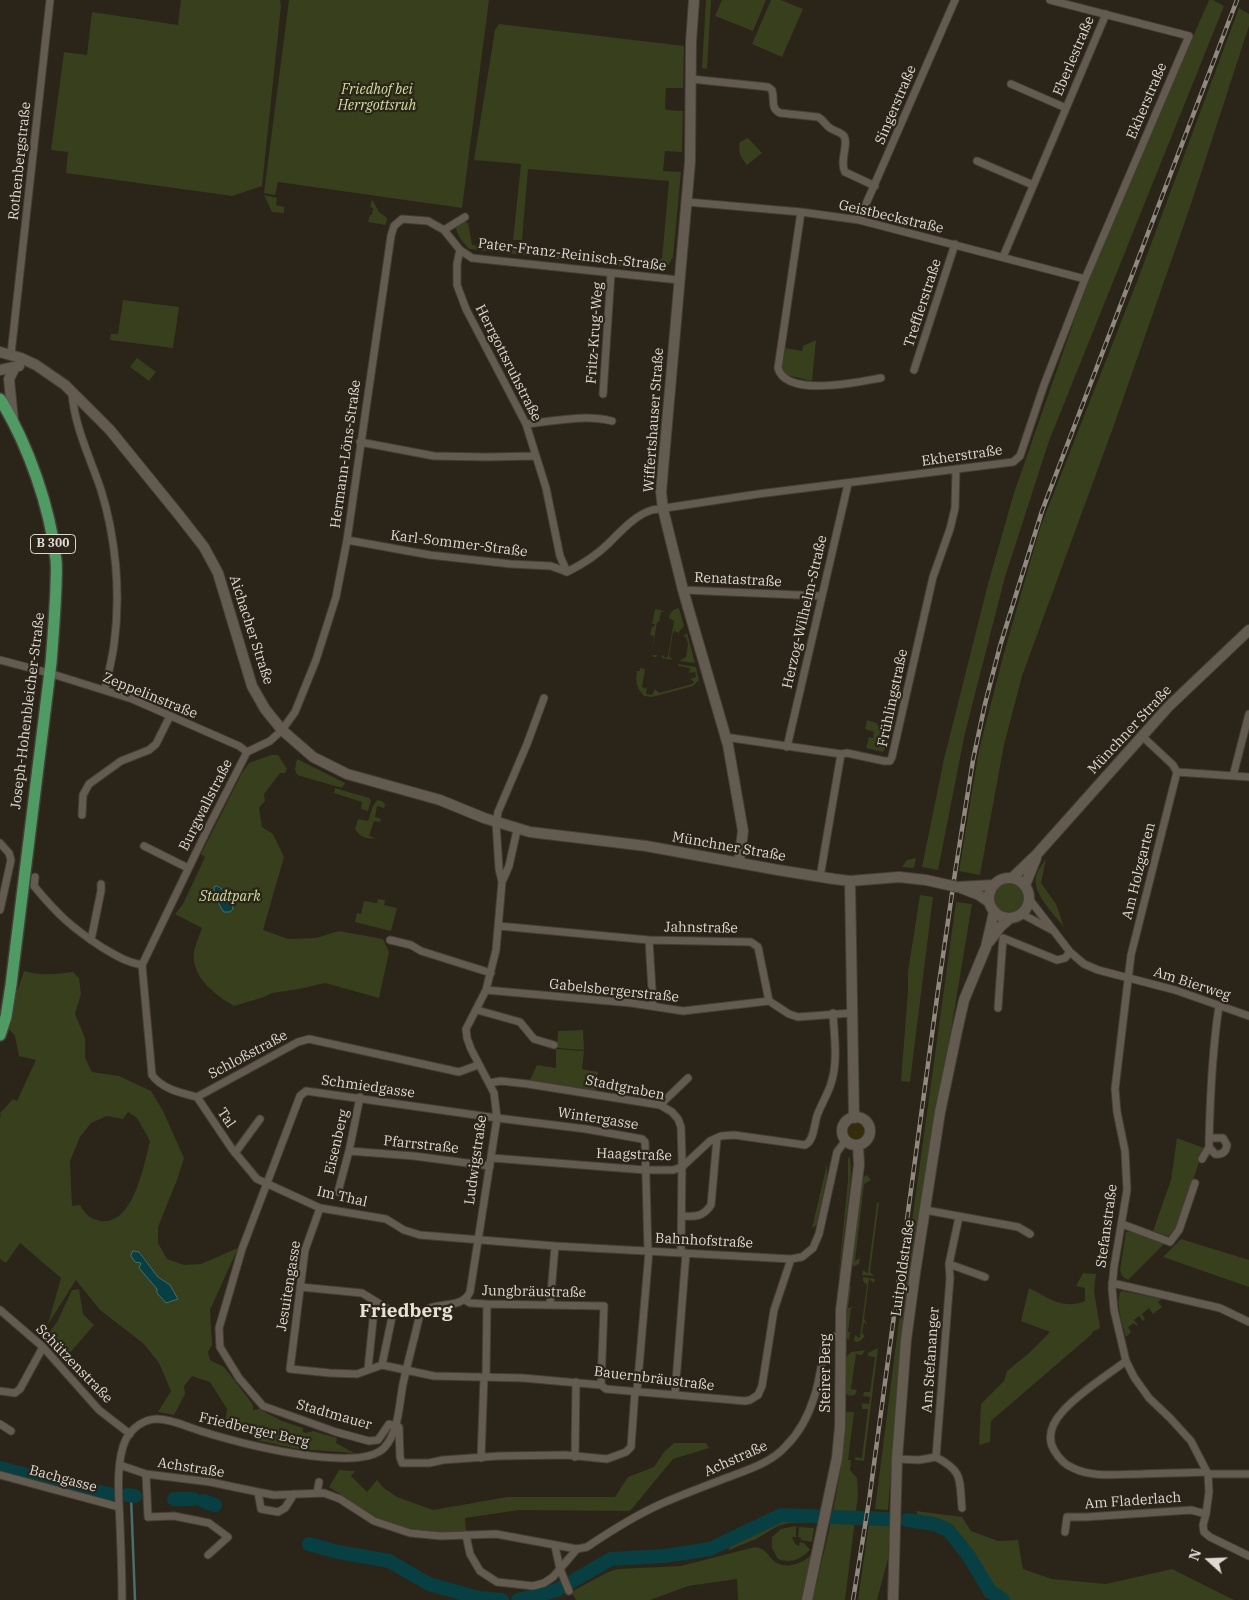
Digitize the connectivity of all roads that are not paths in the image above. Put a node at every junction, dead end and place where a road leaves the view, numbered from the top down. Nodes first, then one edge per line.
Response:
1 (50, 0) edge
2 (694, 0) edge
3 (955, 0) edge
4 (1050, 0) edge
5 (1106, 14) junction
6 (691, 78) junction
7 (1011, 84) dead end
8 (1066, 108) junction
9 (977, 161) dead end
10 (1033, 185) junction
11 (875, 186) junction
12 (687, 202) junction
13 (801, 212) junction
14 (465, 217) dead end
15 (860, 220) junction
16 (444, 230) junction
17 (955, 244) junction
18 (460, 250) junction
19 (1003, 257) junction
20 (611, 274) junction
21 (1085, 279) junction
22 (679, 280) junction
23 (0, 352) edge
24 (11, 354) junction
25 (0, 357) edge
26 (36, 365) junction
27 (15, 367) junction
28 (0, 370) edge
29 (914, 370) dead end
30 (881, 378) dead end
31 (72, 392) junction
32 (603, 394) dead end
33 (0, 399) edge
34 (13, 421) junction
35 (612, 421) dead end
36 (526, 424) junction
37 (360, 442) junction
38 (536, 456) junction
39 (956, 470) junction
40 (848, 484) junction
41 (663, 509) junction
42 (347, 540) junction
43 (567, 572) junction
44 (683, 590) junction
45 (822, 596) junction
46 (1249, 630) edge
47 (0, 660) edge
48 (50, 673) junction
49 (105, 689) junction
50 (544, 698) dead end
51 (1249, 714) edge
52 (170, 716) junction
53 (282, 730) junction
54 (1142, 736) junction
55 (725, 738) junction
56 (787, 747) junction
57 (247, 752) junction
58 (841, 754) junction
59 (1177, 772) junction
60 (1233, 776) junction
61 (1249, 777) edge
62 (82, 815) dead end
63 (496, 822) junction
64 (517, 830) junction
65 (0, 843) edge
66 (144, 846) dead end
67 (1037, 854) junction
68 (739, 862) junction
69 (188, 868) junction
70 (35, 877) dead end
71 (820, 877) junction
72 (1012, 878) junction
73 (850, 881) junction
74 (502, 882) junction
75 (100, 884) dead end
76 (994, 885) junction
77 (1025, 885) junction
78 (972, 889) junction
79 (1030, 900) junction
80 (989, 902) junction
81 (0, 910) edge
82 (994, 912) junction
83 (1022, 914) junction
84 (1009, 919) junction
85 (499, 926) junction
86 (1054, 931) junction
87 (91, 940) junction
88 (390, 940) dead end
89 (649, 940) junction
90 (986, 947) junction
91 (1070, 952) junction
92 (142, 966) junction
93 (491, 974) junction
94 (1128, 977) junction
95 (486, 990) junction
96 (770, 1001) junction
97 (653, 1006) junction
98 (1219, 1006) junction
99 (998, 1008) dead end
100 (477, 1010) junction
101 (852, 1012) junction
102 (833, 1013) junction
103 (1249, 1016) edge
104 (0, 1035) edge
105 (554, 1045) dead end
106 (478, 1065) junction
107 (688, 1078) dead end
108 (489, 1083) junction
109 (197, 1097) junction
110 (360, 1097) junction
111 (660, 1105) junction
112 (497, 1118) junction
113 (854, 1118) junction
114 (260, 1119) dead end
115 (717, 1138) junction
116 (1209, 1138) junction
117 (846, 1140) junction
118 (858, 1145) junction
119 (1209, 1147) junction
120 (350, 1151) junction
121 (235, 1153) junction
122 (492, 1158) junction
123 (1202, 1159) dead end
124 (490, 1166) junction
125 (682, 1167) junction
126 (645, 1170) junction
127 (1194, 1183) dead end
128 (266, 1184) junction
129 (338, 1192) dead end
130 (320, 1208) junction
131 (925, 1210) junction
132 (682, 1216) junction
133 (959, 1217) junction
134 (1122, 1224) junction
135 (1030, 1234) dead end
136 (477, 1240) junction
137 (555, 1246) junction
138 (649, 1251) junction
139 (684, 1253) junction
140 (791, 1259) junction
141 (949, 1264) junction
142 (984, 1277) dead end
143 (1112, 1282) junction
144 (300, 1287) junction
145 (465, 1300) junction
146 (375, 1301) junction
147 (487, 1304) junction
148 (550, 1305) junction
149 (0, 1310) edge
150 (1249, 1322) edge
151 (840, 1336) junction
152 (43, 1347) junction
153 (1126, 1361) junction
154 (382, 1366) junction
155 (368, 1370) junction
156 (406, 1370) junction
157 (485, 1377) junction
158 (576, 1382) junction
159 (601, 1385) junction
160 (0, 1391) edge
161 (636, 1391) junction
162 (675, 1394) junction
163 (0, 1424) edge
164 (395, 1425) junction
165 (11, 1431) dead end
166 (130, 1434) junction
167 (575, 1457) junction
168 (481, 1458) junction
169 (936, 1458) junction
170 (897, 1459) junction
171 (120, 1465) junction
172 (1208, 1473) junction
173 (146, 1474) junction
174 (1249, 1474) edge
175 (0, 1475) edge
176 (319, 1482) dead end
177 (258, 1492) junction
178 (317, 1493) junction
179 (294, 1494) junction
180 (119, 1507) junction
181 (962, 1508) dead end
182 (1206, 1514) junction
183 (1065, 1532) dead end
184 (466, 1534) junction
185 (555, 1546) junction
186 (576, 1549) junction
187 (208, 1555) dead end
188 (1249, 1556) edge
189 (560, 1569) junction
190 (568, 1590) dead end
191 (122, 1600) edge
192 (808, 1600) edge
193 (893, 1600) edge

1 - 24 street, Rothenbergstraße
2 - 6 street, Wiffertshauser Straße
3 - 11 street, Singerstraße
4 - 5 street
5 - 8 street, Eberlestraße
5 - 21 street, Ekherstraße
6 - 11 street
6 - 12 street, Wiffertshauser Straße
7 - 8 street, Eberlestraße
8 - 10 street, Eberlestraße
9 - 10 street
10 - 19 street, Eberlestraße
11 - 15 street, Singerstraße
12 - 13 street, Geistbeckstraße
12 - 22 street, Wiffertshauser Straße
13 - 15 street, Geistbeckstraße
13 - 30 street
14 - 16 street
15 - 17 street, Geistbeckstraße
16 - 18 street, Pater-Franz-Reinisch-Straße
16 - 37 street, Hermann-Löns-Straße
17 - 19 street, Geistbeckstraße
17 - 29 street, Trefflerstraße
18 - 20 street, Pater-Franz-Reinisch-Straße
18 - 36 street, Herrgottsruhstraße
19 - 21 street, Geistbeckstraße
20 - 22 street, Pater-Franz-Reinisch-Straße
20 - 32 street, Fritz-Krug-Weg
21 - 39 street, Ekherstraße
22 - 41 street, Wiffertshauser Straße
23 - 24 street, Aichacher Straße
24 - 25 street
24 - 26 street, Aichacher Straße
26 - 27 street
26 - 31 street, Aichacher Straße
27 - 28 street
27 - 34 street
31 - 49 street
31 - 53 street, Aichacher Straße
33 - 34 main road, Joseph-Hohenbleicher-Straße / B 300
34 - 48 main road, Joseph-Hohenbleicher-Straße / B 300
35 - 36 street
36 - 38 street, Herrgottsruhstraße
37 - 38 street
37 - 42 street, Hermann-Löns-Straße
38 - 43 street, Herrgottsruhstraße
39 - 40 street, Ekherstraße
39 - 58 street, Frühlingstraße
40 - 41 street, Ekherstraße
40 - 45 street, Herzog-Wilhelm-Straße
41 - 43 street, Ekherstraße
41 - 44 street, Wiffertshauser Straße
42 - 43 street, Karl-Sommer-Straße
42 - 53 street, Hermann-Löns-Straße
44 - 45 street, Renatastraße
44 - 55 street, Wiffertshauser Straße
45 - 56 street, Herzog-Wilhelm-Straße
46 - 54 street, Münchner Straße
47 - 48 street, Zeppelinstraße
48 - 49 street, Zeppelinstraße
48 - 104 main road, Joseph-Hohenbleicher-Straße / B 300
49 - 52 street, Zeppelinstraße
50 - 63 street
51 - 60 street
52 - 57 street, Zeppelinstraße
52 - 62 street
53 - 57 street
53 - 63 street, Aichacher Straße
54 - 59 street
54 - 67 street, Münchner Straße
55 - 56 street
55 - 68 street, Wiffertshauser Straße
56 - 58 street
57 - 69 street, Burgwallstraße
58 - 71 street
59 - 60 street
59 - 94 street, Am Holzgarten
60 - 61 street
63 - 64 street, Münchner Straße
63 - 74 street, Ludwigstraße
64 - 68 street, Münchner Straße
64 - 74 street, Ludwigstraße
65 - 81 street
66 - 69 street, Burgwallstraße
67 - 72 street, Münchner Straße
67 - 77 street, Münchner Straße
68 - 71 street, Münchner Straße
69 - 92 street, Burgwallstraße
70 - 87 street
71 - 73 street, Münchner Straße
72 - 76 street
72 - 77 street
73 - 78 street, Münchner Straße, bridge
73 - 101 street
74 - 85 street, Ludwigstraße
75 - 87 street
76 - 78 street, Münchner Straße
76 - 80 street
77 - 79 street
78 - 80 street, Münchner Straße
79 - 83 street
79 - 86 street
80 - 82 street
82 - 84 street
82 - 90 street, Luitpoldstraße
83 - 84 street
83 - 86 street
84 - 90 street, Luitpoldstraße
85 - 89 street, Jahnstraße
85 - 93 street, Ludwigstraße
86 - 91 street
87 - 92 street
88 - 93 street
89 - 96 street, Jahnstraße
89 - 97 street
90 - 131 street, Luitpoldstraße
91 - 94 street
91 - 99 street
92 - 109 street
93 - 95 street, Ludwigstraße
94 - 98 street, Am Bierweg
94 - 134 street, Stefanstraße
95 - 97 street, Gabelsbergerstraße
95 - 100 street, Ludwigstraße
96 - 97 street, Gabelsbergerstraße
96 - 102 street
98 - 103 street, Am Bierweg
98 - 116 street
100 - 105 street
100 - 106 street, Ludwigstraße
101 - 102 street
101 - 113 street
102 - 115 street
106 - 108 street, Ludwigstraße
106 - 109 street, Schloßstraße
107 - 111 street
108 - 111 street, Stadtgraben
108 - 112 street, Ludwigstraße
109 - 121 street, Tal
110 - 112 street, Schmiedgasse
110 - 120 street, Eisenberg
110 - 128 street, Schmiedgasse
111 - 125 street, Stadtgraben
112 - 122 street, Ludwigstraße
112 - 126 street, Wintergasse
113 - 117 street
113 - 118 street
114 - 121 street, Tal
115 - 125 street, Haagstraße
115 - 132 street
116 - 119 street
116 - 119 street
117 - 118 street
117 - 140 street, Bahnhofstraße
118 - 151 street, Steirer Berg
119 - 123 street
120 - 124 street, Pfarrstraße
120 - 129 street, Eisenberg
121 - 128 street, Tal
122 - 124 street, Ludwigstraße
122 - 126 street, Haagstraße
124 - 136 street, Ludwigstraße
125 - 126 street, Haagstraße
125 - 132 street, Stadtgraben
126 - 138 street, Wintergasse
127 - 134 street
128 - 130 street, Im Thal
128 - 164 street, Stadtmauer
130 - 136 street, Im Thal
130 - 144 street, Jesuitengasse
131 - 133 street
131 - 170 street, Luitpoldstraße
132 - 139 street, Stadtgraben
133 - 135 street
133 - 141 street, Am Stefananger
134 - 143 street, Stefanstraße
136 - 137 street, Bahnhofstraße
136 - 145 street, Ludwigstraße
137 - 138 street, Bahnhofstraße
137 - 148 street
138 - 139 street, Bahnhofstraße
138 - 161 street
139 - 140 street, Bahnhofstraße
139 - 162 street, Stadtgraben
140 - 162 street, Bauernbräustraße
141 - 142 street
141 - 169 street, Am Stefananger
143 - 150 street
143 - 153 street, Stefanstraße
144 - 146 street
144 - 155 street, Jesuitengasse
145 - 147 street, Jungbräustraße
145 - 156 street, Friedberger Berg
146 - 154 street
146 - 155 street
147 - 148 street, Jungbräustraße
147 - 157 street
148 - 159 street, Jungbräustraße
149 - 152 street, Schützenstraße
151 - 186 street, Achstraße
151 - 192 street, Steirer Berg
152 - 160 street
152 - 166 street, Schützenstraße
153 - 172 street, Stefanstraße
153 - 172 street
154 - 155 street
154 - 156 street, Bauernbräustraße
156 - 157 street, Bauernbräustraße
156 - 164 street, Friedberger Berg
157 - 158 street, Bauernbräustraße
157 - 168 street
158 - 159 street, Bauernbräustraße
158 - 167 street
159 - 161 street, Bauernbräustraße
161 - 162 street, Bauernbräustraße
161 - 167 street
163 - 165 street
164 - 166 street, Friedberger Berg
164 - 168 street
166 - 171 street
167 - 168 street
169 - 170 street
169 - 181 street
170 - 193 street, Luitpoldstraße
171 - 173 street, Achstraße
171 - 180 street
172 - 174 street
172 - 182 street
173 - 177 street, Achstraße
173 - 187 street
175 - 180 street, Bachgasse
176 - 178 street
177 - 179 street, Achstraße
177 - 179 street
178 - 179 street, Achstraße
178 - 184 street, Achstraße
180 - 191 street
182 - 183 street, Am Fladerlach
182 - 188 street
184 - 185 street, Achstraße
184 - 189 street, Achstraße
185 - 186 street, Achstraße
185 - 189 street
186 - 189 street, Achstraße
189 - 190 street

